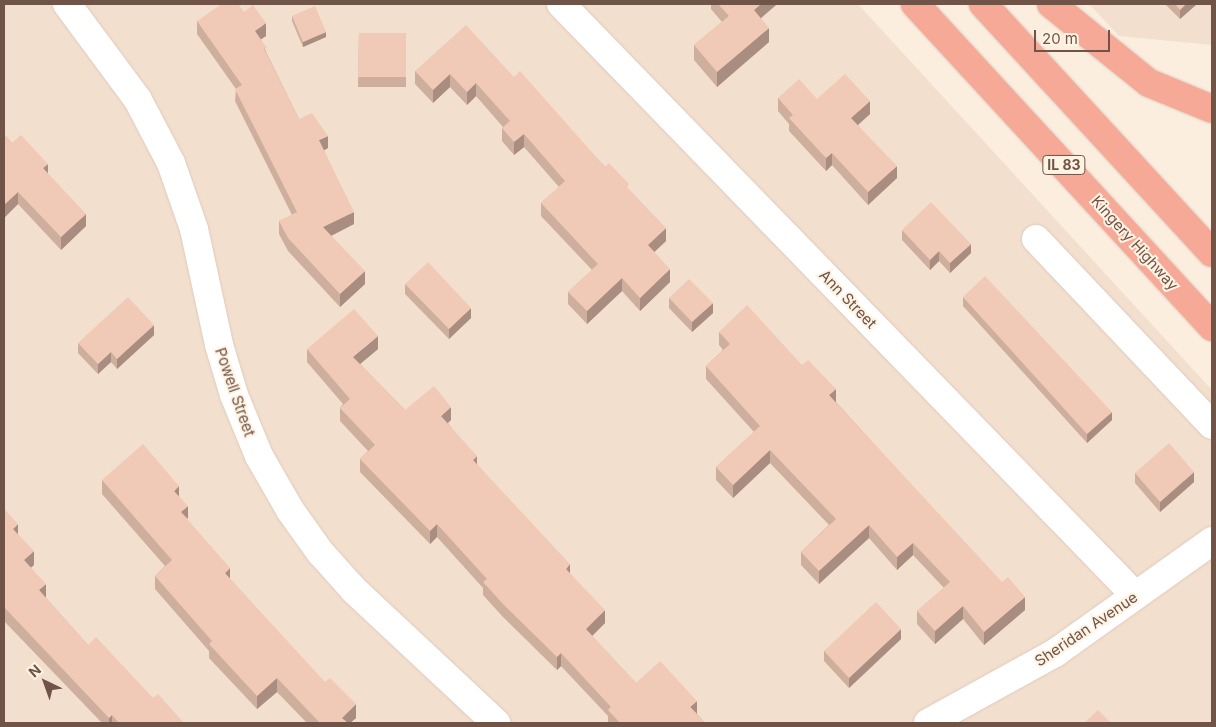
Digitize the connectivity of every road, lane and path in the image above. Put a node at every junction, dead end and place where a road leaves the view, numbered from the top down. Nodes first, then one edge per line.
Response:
1 (68, 4) edge
2 (562, 4) edge
3 (915, 4) edge
4 (984, 4) edge
5 (1051, 4) edge
6 (1212, 109) edge
7 (1036, 240) dead end
8 (1212, 253) edge
9 (1212, 327) edge
10 (1212, 425) edge
11 (1212, 541) edge
12 (1135, 595) junction
13 (496, 723) edge
14 (928, 723) edge

1 - 13 street, Powell Street
2 - 12 street, Ann Street
3 - 9 highway, Kingery Highway / IL 83
4 - 8 highway
5 - 6 highway
7 - 10 street
11 - 12 street, Sheridan Avenue
12 - 14 street, Sheridan Avenue

